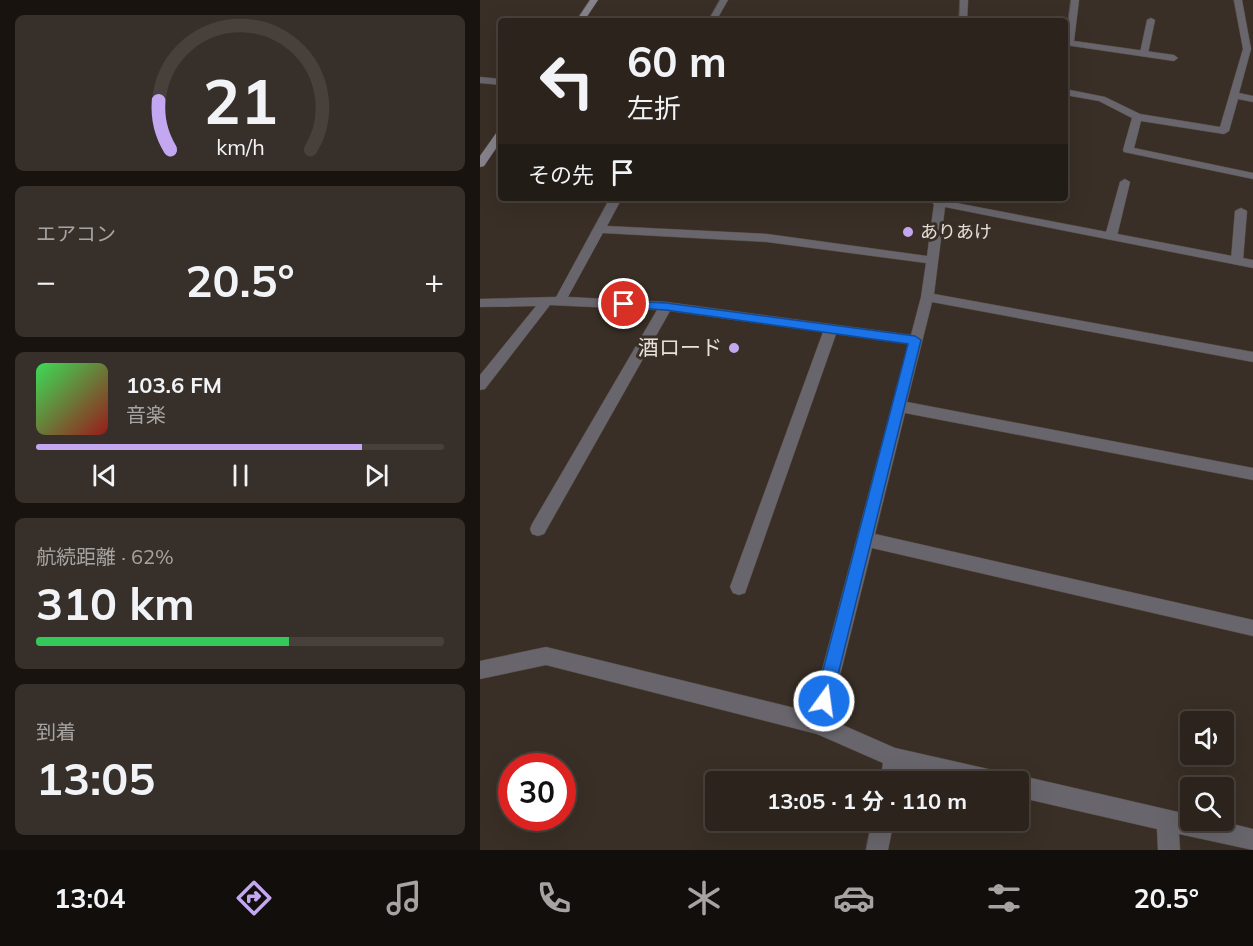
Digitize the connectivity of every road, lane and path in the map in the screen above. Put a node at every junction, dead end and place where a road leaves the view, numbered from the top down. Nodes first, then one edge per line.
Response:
1 (594, 0) edge
2 (724, 0) edge
3 (964, 0) edge
4 (1075, 0) edge
5 (1238, 0) edge
6 (1241, 15) junction
7 (1253, 17) edge
8 (582, 18) edge
9 (714, 18) edge
10 (963, 18) edge
11 (1151, 20) dead end
12 (1068, 37) edge
13 (1068, 42) edge
14 (1250, 50) edge
15 (1144, 53) junction
16 (1174, 58) dead end
17 (480, 80) edge
18 (498, 82) edge
19 (1068, 93) edge
20 (1234, 95) junction
21 (1253, 99) edge
22 (1137, 117) junction
23 (498, 137) edge
24 (485, 149) edge
25 (480, 164) edge
26 (1253, 176) edge
27 (1125, 182) dead end
28 (614, 201) edge
29 (937, 201) edge
30 (942, 201) edge
31 (1241, 211) dead end
32 (600, 229) junction
33 (1111, 236) junction
34 (932, 260) junction
35 (1237, 261) junction
36 (1253, 264) edge
37 (927, 297) junction
38 (553, 302) junction
39 (480, 303) edge
40 (666, 306) junction
41 (831, 329) junction
42 (915, 340) junction
43 (1253, 357) edge
44 (480, 385) edge
45 (898, 406) junction
46 (1253, 474) edge
47 (538, 529) dead end
48 (864, 538) junction
49 (739, 587) dead end
50 (1253, 628) edge
51 (480, 670) edge
52 (818, 724) junction
53 (894, 758) junction
54 (892, 771) edge
55 (950, 771) edge
56 (1029, 789) edge
57 (1167, 820) junction
58 (881, 831) edge
59 (1253, 840) edge
60 (877, 850) edge
61 (1169, 850) edge

1 - 8 street
2 - 9 street
3 - 10 street
4 - 12 street
5 - 6 street
6 - 7 street
6 - 14 street
11 - 15 street
13 - 15 street
14 - 20 street
15 - 16 street
17 - 18 street
19 - 22 street
20 - 21 street
20 - 22 street
22 - 26 street
23 - 24 street
24 - 25 street
27 - 33 street
28 - 32 street
29 - 34 street
30 - 33 street
31 - 35 street
32 - 34 street
32 - 38 street
33 - 35 street
34 - 37 street
35 - 36 street
37 - 42 street
37 - 43 street
38 - 39 street
38 - 40 street
38 - 44 street
40 - 41 street
40 - 47 street
41 - 42 street
41 - 49 street
42 - 45 street
45 - 46 street
45 - 48 street
48 - 50 street
48 - 52 street
51 - 52 street
52 - 53 street
53 - 54 street
53 - 55 street
56 - 57 street
57 - 59 street
57 - 61 street
58 - 60 street

